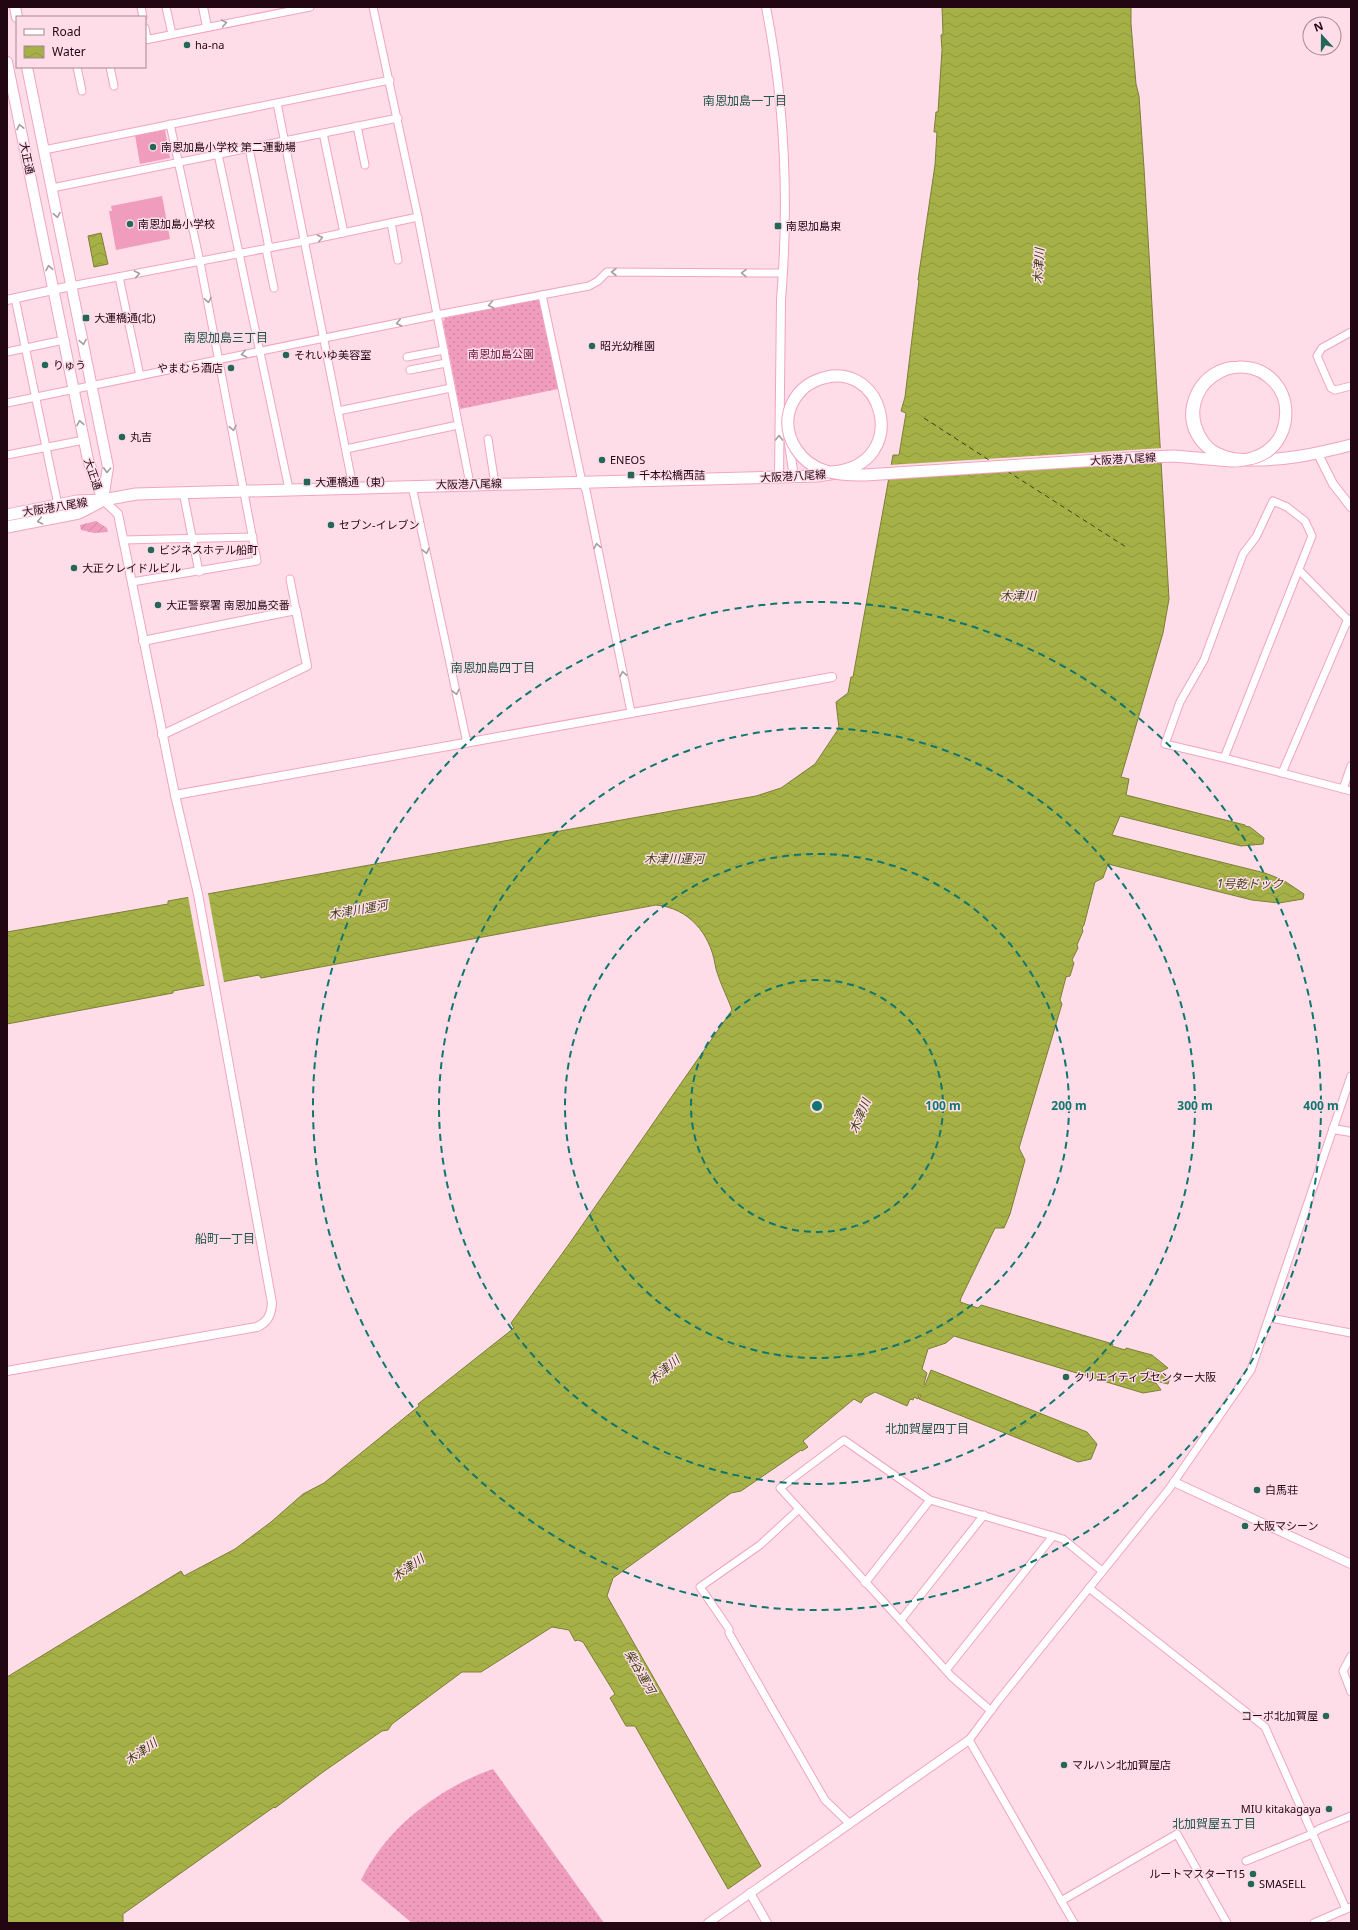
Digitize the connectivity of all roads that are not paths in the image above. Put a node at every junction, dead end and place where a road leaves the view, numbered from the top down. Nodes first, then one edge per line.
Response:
1 (166, 7) edge
2 (203, 7) edge
3 (310, 7) edge
4 (373, 7) edge
5 (766, 7) edge
6 (274, 10) edge
7 (207, 27) junction
8 (172, 34) junction
9 (146, 39) edge
10 (7, 62) edge
11 (27, 68) edge
12 (77, 68) edge
13 (110, 68) edge
14 (390, 80) junction
15 (114, 86) dead end
16 (82, 91) dead end
17 (277, 103) junction
18 (398, 118) junction
19 (170, 124) junction
20 (357, 126) junction
21 (322, 133) junction
22 (285, 141) junction
23 (249, 148) junction
24 (44, 150) junction
25 (218, 154) junction
26 (178, 162) junction
27 (365, 165) dead end
28 (52, 188) junction
29 (418, 217) junction
30 (391, 223) junction
31 (344, 233) junction
32 (305, 241) junction
33 (268, 249) junction
34 (239, 254) junction
35 (398, 260) dead end
36 (200, 262) junction
37 (783, 274) junction
38 (119, 277) junction
39 (71, 286) junction
40 (274, 288) dead end
41 (53, 290) junction
42 (542, 295) junction
43 (11, 299) edge
44 (437, 315) junction
45 (1351, 332) edge
46 (324, 339) junction
47 (64, 340) junction
48 (26, 348) junction
49 (444, 350) junction
50 (260, 351) junction
51 (7, 352) edge
52 (407, 357) dead end
53 (219, 360) junction
54 (446, 363) junction
55 (410, 370) dead end
56 (140, 376) junction
57 (780, 383) junction
58 (92, 386) junction
59 (1351, 386) edge
60 (451, 388) junction
61 (74, 390) junction
62 (36, 398) junction
63 (7, 403) edge
64 (338, 411) junction
65 (458, 425) junction
66 (488, 439) dead end
67 (84, 440) junction
68 (1351, 445) edge
69 (45, 447) junction
70 (346, 449) junction
71 (1318, 454) junction
72 (7, 455) edge
73 (779, 477) junction
74 (794, 477) junction
75 (582, 482) junction
76 (470, 484) junction
77 (496, 484) junction
78 (412, 486) junction
79 (353, 487) junction
80 (289, 489) junction
81 (245, 490) junction
82 (183, 492) junction
83 (103, 500) junction
84 (58, 505) junction
85 (1351, 507) edge
86 (7, 515) edge
87 (7, 527) edge
88 (253, 536) junction
89 (192, 538) junction
90 (123, 540) junction
91 (1300, 571) junction
92 (199, 572) junction
93 (290, 579) dead end
94 (132, 582) junction
95 (296, 610) junction
96 (1349, 621) edge
97 (144, 641) junction
98 (832, 677) dead end
99 (631, 712) junction
100 (162, 735) junction
101 (467, 743) junction
102 (1224, 758) junction
103 (1351, 766) edge
104 (1282, 773) junction
105 (1343, 789) junction
106 (1351, 792) edge
107 (175, 795) junction
108 (1351, 1076) edge
109 (1333, 1129) junction
110 (1351, 1132) edge
111 (1270, 1318) junction
112 (1351, 1332) edge
113 (7, 1371) edge
114 (1174, 1482) junction
115 (930, 1500) junction
116 (799, 1508) junction
117 (984, 1515) junction
118 (1053, 1536) junction
119 (1351, 1564) edge
120 (1102, 1571) junction
121 (865, 1583) junction
122 (1089, 1588) junction
123 (901, 1620) junction
124 (1351, 1656) edge
125 (946, 1670) junction
126 (1351, 1692) edge
127 (991, 1711) junction
128 (969, 1740) junction
129 (1351, 1816) edge
130 (850, 1824) junction
131 (1312, 1834) junction
132 (1246, 1861) dead end
133 (750, 1893) junction
134 (1061, 1901) junction
135 (1348, 1908) edge
136 (708, 1923) edge
137 (767, 1923) edge
138 (1074, 1923) edge
139 (1226, 1923) edge
140 (1314, 1923) edge

1 - 8 street
2 - 7 street
3 - 6 street
4 - 14 street
5 - 37 street
7 -> 6 street
7 - 8 street
8 - 9 street
41 -> 10 main road, 大正通
11 - 24 main road, 大正通
12 - 16 street
13 - 15 street
14 - 17 street
14 - 18 street
17 - 19 street
17 - 22 street
18 - 20 street
18 - 29 street
19 - 24 street
19 - 26 street
20 - 21 street
20 - 27 street
21 - 22 street
21 - 31 street
22 - 23 street
22 - 32 street
23 - 25 street
23 - 33 street
24 - 28 main road, 大正通
25 - 26 street
25 - 34 street
26 - 28 street
26 - 36 street
28 -> 39 main road, 大正通
29 - 30 street
29 - 44 street
30 - 31 street
30 - 35 street
32 -> 31 street
32 - 33 street
32 - 46 street
33 - 34 street
33 - 40 street
34 - 36 street
34 - 50 street
38 -> 36 street
36 -> 53 street
37 -> 42 street
37 - 57 street
38 - 39 street
38 - 56 street
39 - 41 street
39 -> 58 main road, 大正通
41 - 43 street
41 - 47 main road, 大正通
42 -> 44 street
42 - 75 street
43 - 48 street
44 -> 46 street
44 - 49 street
45 - 59 street
46 - 50 street
46 - 64 street
47 - 48 street
47 - 61 main road, 大正通
48 - 51 street
48 - 62 street
49 - 52 street
49 - 54 street
50 -> 53 street
50 - 80 street
53 - 56 street
53 -> 81 street
54 - 55 street
54 - 60 street
56 - 58 street
73 -> 57 street
57 - 74 street
58 - 61 street
58 -> 83 main road, 大正通
60 - 64 street
60 - 65 street
61 - 62 street
67 -> 61 main road, 大正通
62 - 63 street
62 - 69 street
64 - 70 street
65 - 70 street
65 - 76 street
66 - 77 street
67 - 69 street
67 - 83 main road, 大正通
68 - 71 main road, 大阪港八尾線
69 - 72 street
69 - 84 street
70 - 79 street
71 - 74 main road, 大阪港八尾線, bridge
71 - 85 street
73 - 74 main road, 大阪港八尾線
73 - 75 main road, 大阪港八尾線
75 - 77 main road, 大阪港八尾線
99 -> 75 street
76 - 77 main road, 大阪港八尾線
76 - 78 main road, 大阪港八尾線
78 - 79 main road, 大阪港八尾線
78 -> 101 street
79 - 80 main road, 大阪港八尾線
80 - 81 main road, 大阪港八尾線
81 - 82 main road, 大阪港八尾線
81 - 88 street
82 - 83 main road, 大阪港八尾線
82 - 89 street
83 - 84 main road, 大阪港八尾線
83 -> 87 main road, 大阪港八尾線
83 - 90 street
84 - 86 main road, 大阪港八尾線
88 - 89 street
88 - 92 street
89 - 90 street
89 - 92 street
90 - 94 street
91 - 96 street
91 - 102 street
91 - 102 street
92 - 94 street
93 - 95 street
94 - 97 street
95 - 97 street
95 - 100 street
96 - 104 street
97 - 100 street
98 - 99 street
99 - 101 street
100 - 107 street
101 - 107 street
102 - 104 street
103 - 105 street
104 - 105 street
105 - 106 street
107 - 113 street
108 - 109 street
109 - 110 street
109 - 111 street
111 - 112 street
111 - 114 street
114 - 119 street
114 - 120 street
115 - 116 street
115 - 117 street
115 - 121 street
116 - 121 street
116 - 130 street
117 - 118 street
117 - 123 street
118 - 120 street
118 - 125 street
120 - 122 street
121 - 123 street
122 - 127 street
122 - 131 street
123 - 125 street
124 - 126 street
125 - 127 street
127 - 128 street
128 - 130 street
128 - 134 street
129 - 131 street
130 - 133 street
131 - 132 street
131 - 135 street
133 - 136 street
133 - 137 street
134 - 138 street
134 - 139 street
135 - 140 street

